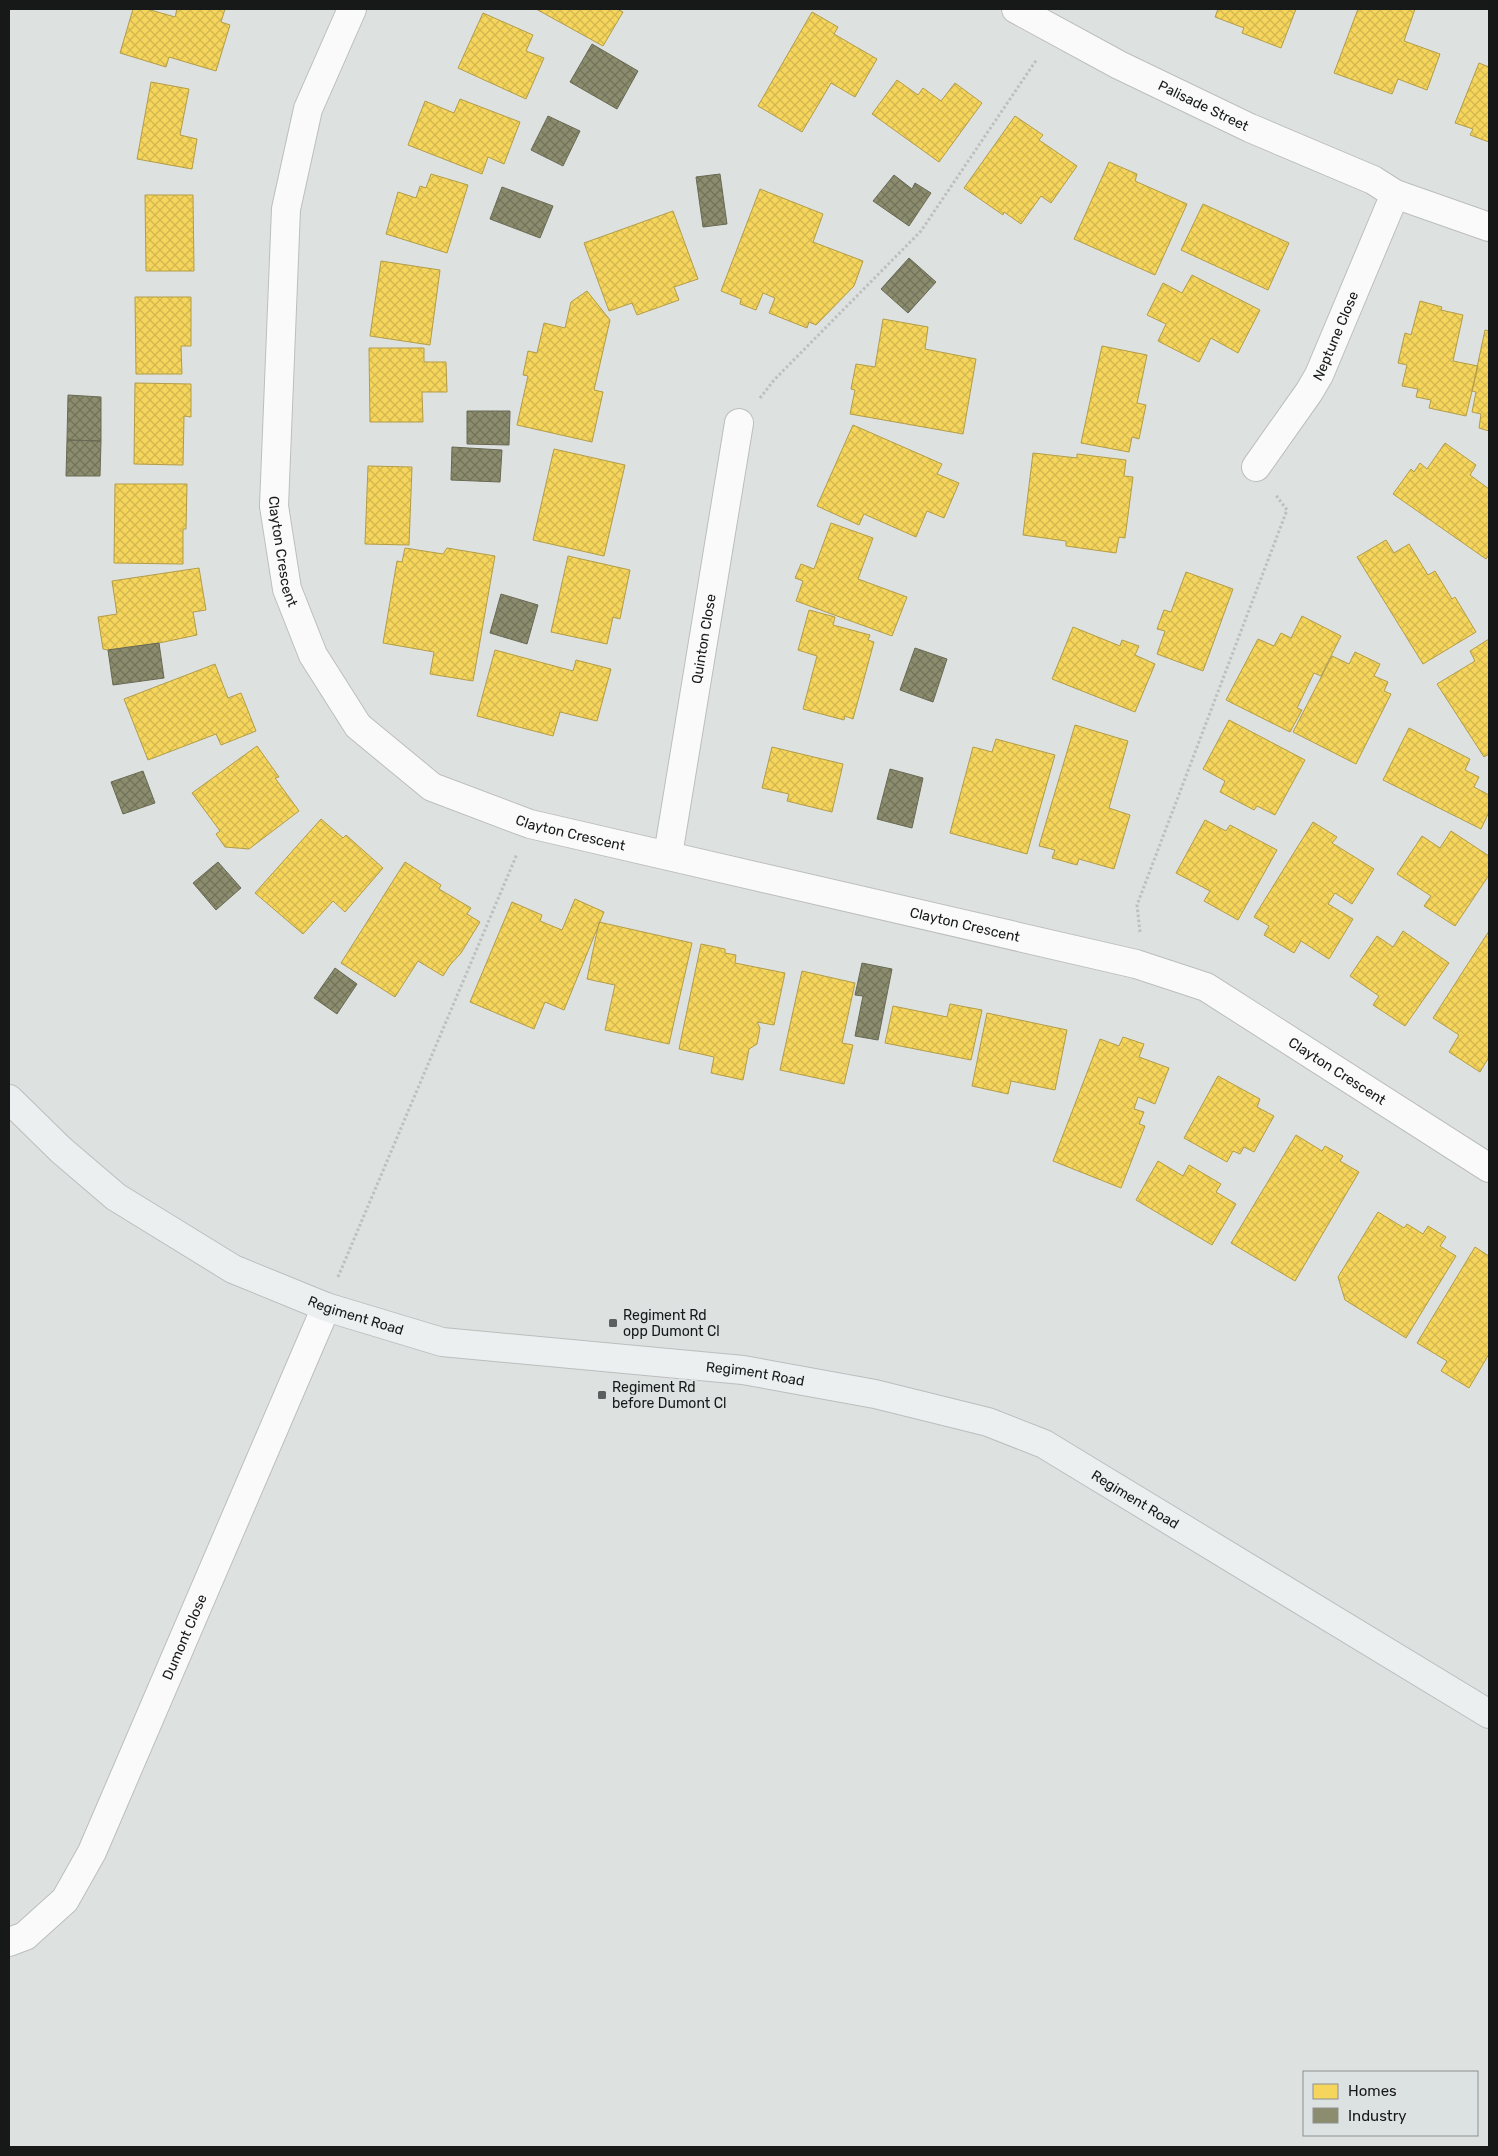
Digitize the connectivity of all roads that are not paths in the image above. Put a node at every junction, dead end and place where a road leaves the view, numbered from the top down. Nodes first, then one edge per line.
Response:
1 (352, 9) edge
2 (1016, 9) edge
3 (1395, 194) junction
4 (1489, 227) edge
5 (739, 423) road end
6 (1256, 467) road end
7 (668, 855) junction
8 (9, 1100) edge
9 (1489, 1168) edge
10 (326, 1307) junction
11 (1489, 1714) edge
12 (9, 1942) edge

1 - 7 street, Clayton Crescent
2 - 3 street, Palisade Street
3 - 4 street
3 - 6 street, Neptune Close
5 - 7 street, Quinton Close
7 - 9 street, Clayton Crescent
8 - 10 street, Regiment Road
10 - 11 street, Regiment Road
10 - 12 street, Dumont Close

